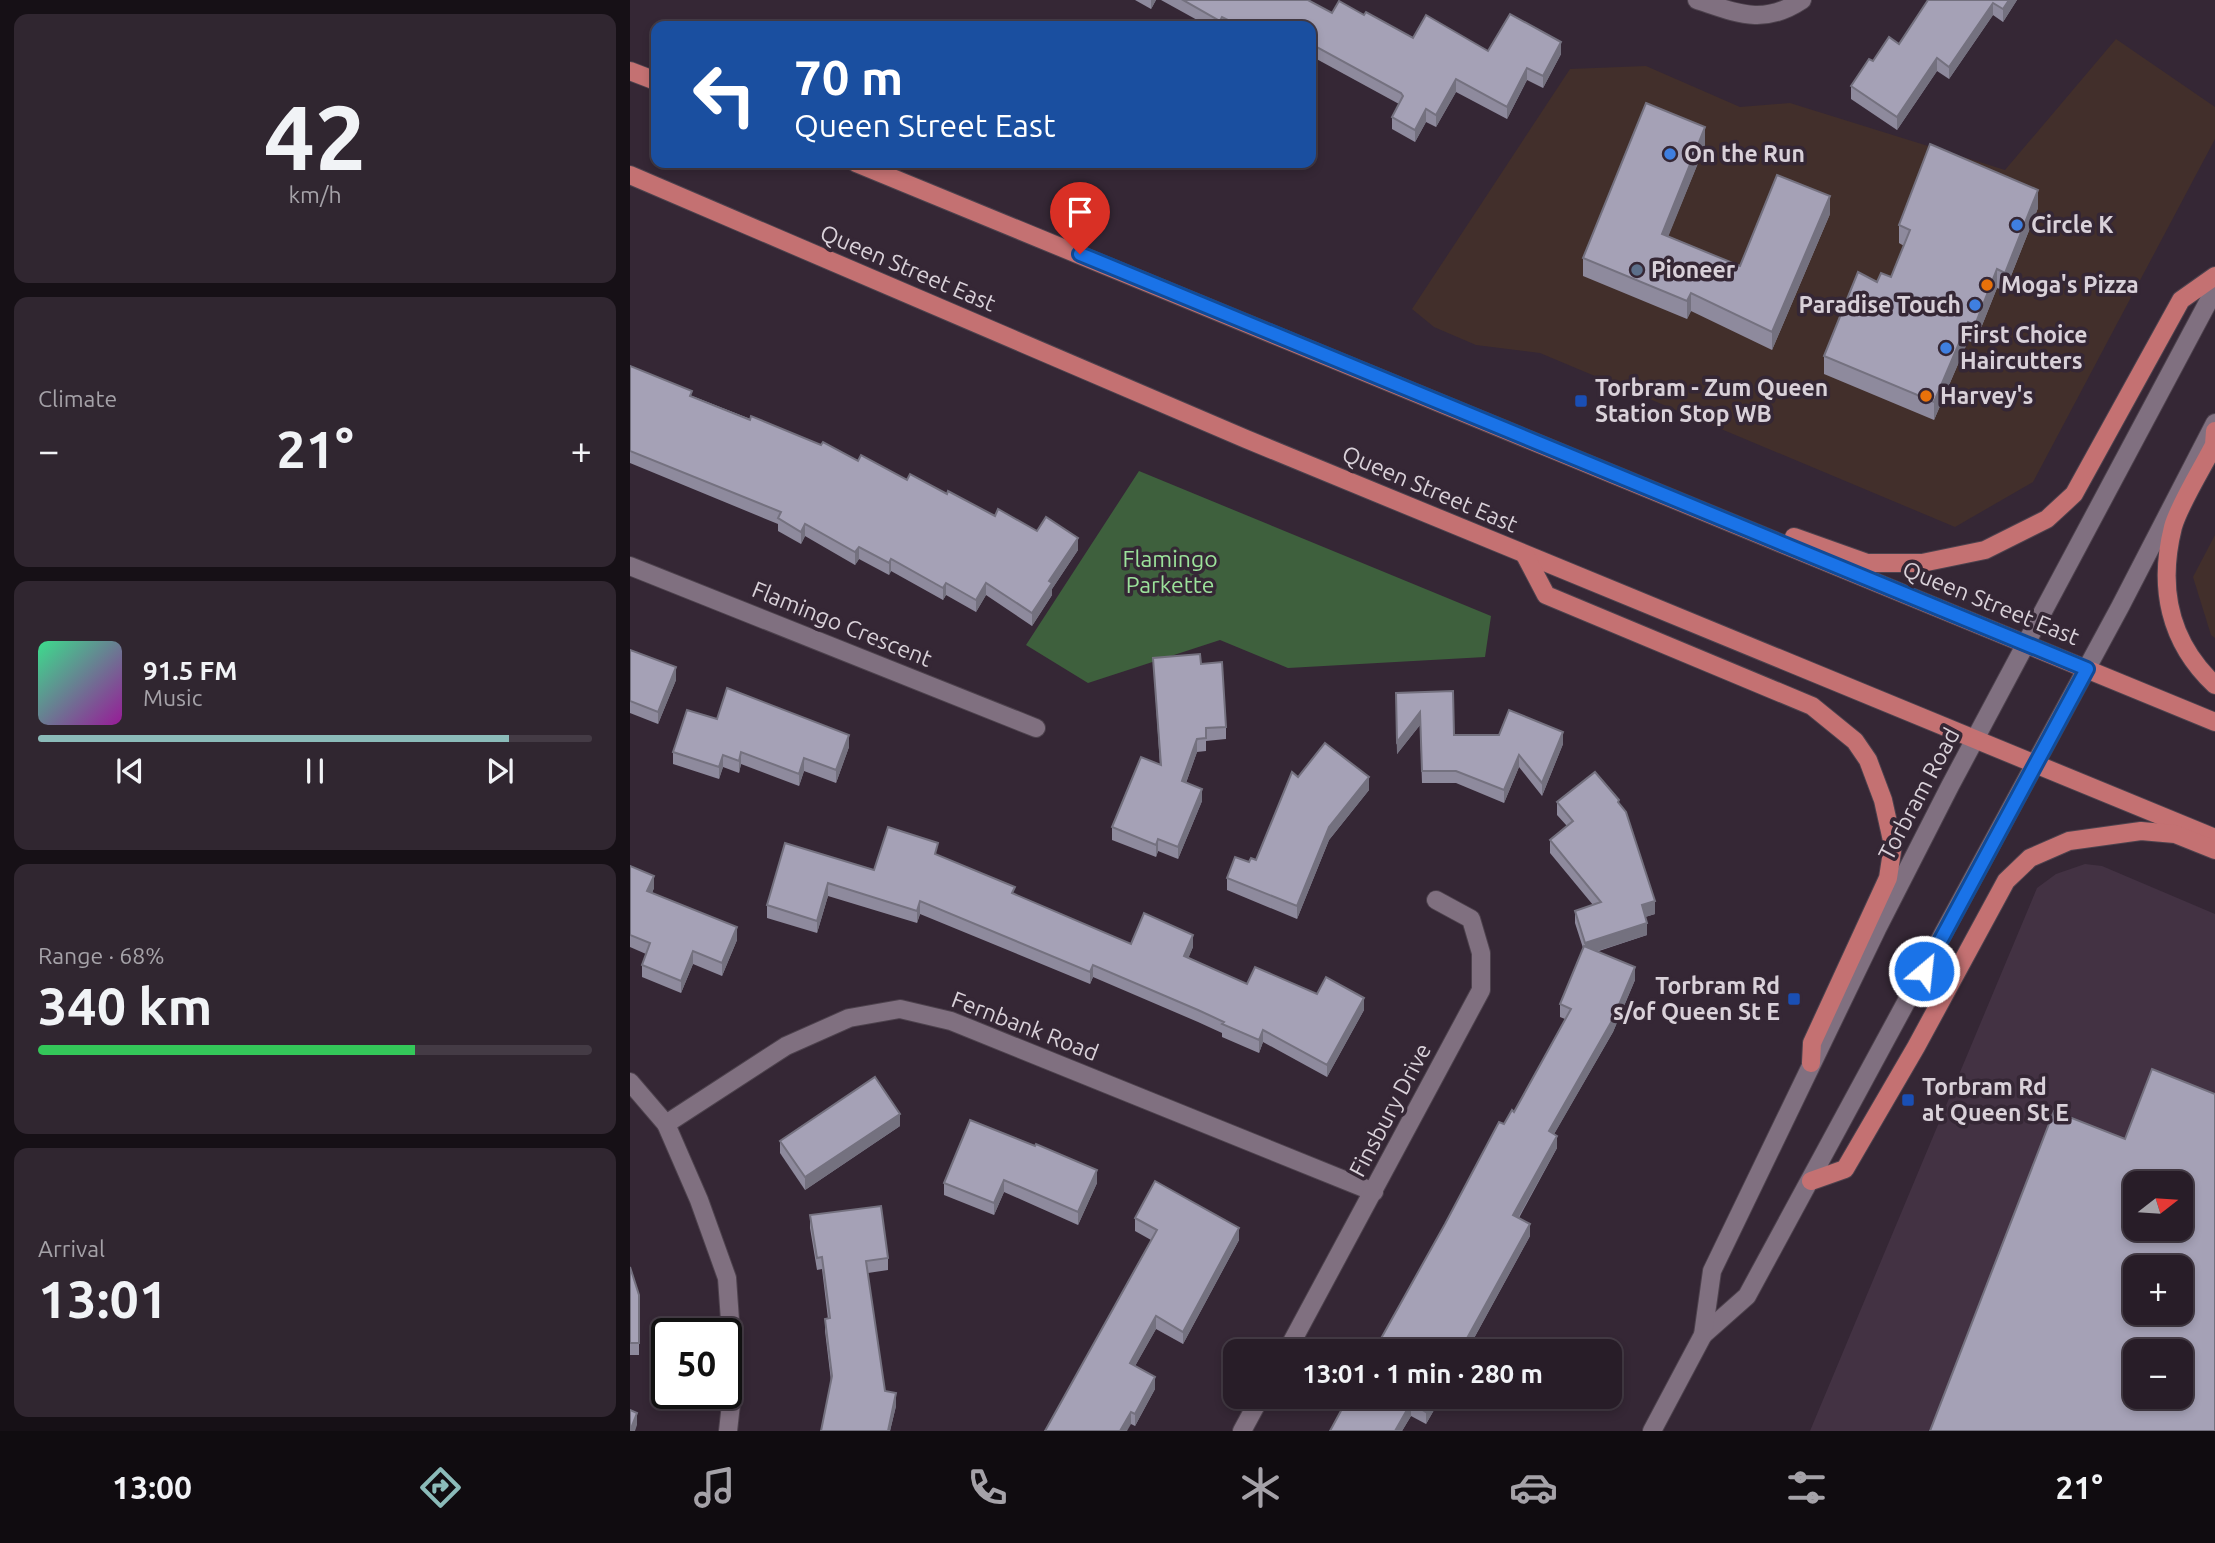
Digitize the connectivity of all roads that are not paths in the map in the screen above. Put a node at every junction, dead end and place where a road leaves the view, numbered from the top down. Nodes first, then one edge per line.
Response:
1 (1697, 0) edge
2 (1802, 0) edge
3 (630, 71) edge
4 (651, 79) edge
5 (868, 168) edge
6 (630, 175) edge
7 (2215, 276) edge
8 (2215, 289) edge
9 (2215, 424) edge
10 (2215, 431) edge
11 (1729, 523) junction
12 (1525, 555) junction
13 (630, 566) edge
14 (2026, 644) junction
15 (2087, 669) junction
16 (2215, 685) edge
17 (2215, 722) edge
18 (1035, 728) dead end
19 (1975, 739) junction
20 (2035, 764) junction
21 (2215, 838) edge
22 (2215, 850) edge
23 (1436, 900) dead end
24 (1811, 1063) junction
25 (630, 1082) edge
26 (666, 1124) junction
27 (1811, 1181) junction
28 (1374, 1192) junction
29 (1703, 1335) junction
30 (1294, 1339) edge
31 (1255, 1409) edge
32 (728, 1431) edge
33 (1242, 1431) edge
34 (1652, 1431) edge

1 - 2 main road
3 - 4 main road
5 - 11 main road, Queen Street East
6 - 12 main road, Queen Street East
7 - 11 main road
8 - 14 main road, Torbram Road
9 - 15 main road, Torbram Road
10 - 16 main road
11 - 14 main road, Queen Street East
12 - 19 main road, Queen Street East
12 - 24 main road
13 - 18 main road, Flamingo Crescent
14 - 15 main road, Queen Street East
14 - 19 main road, Torbram Road
15 - 17 main road, Queen Street East
15 - 20 main road, Torbram Road
19 - 20 main road, Queen Street East
19 - 24 main road, Torbram Road
20 - 21 main road, Queen Street East
20 - 27 main road, Torbram Road
22 - 27 main road
23 - 28 main road, Finsbury Drive
24 - 29 main road, Torbram Road
25 - 26 main road
26 - 28 main road, Fernbank Road
26 - 32 main road
27 - 29 main road, Torbram Road
28 - 30 main road, Finsbury Drive
29 - 34 main road, Torbram Road
31 - 33 main road

